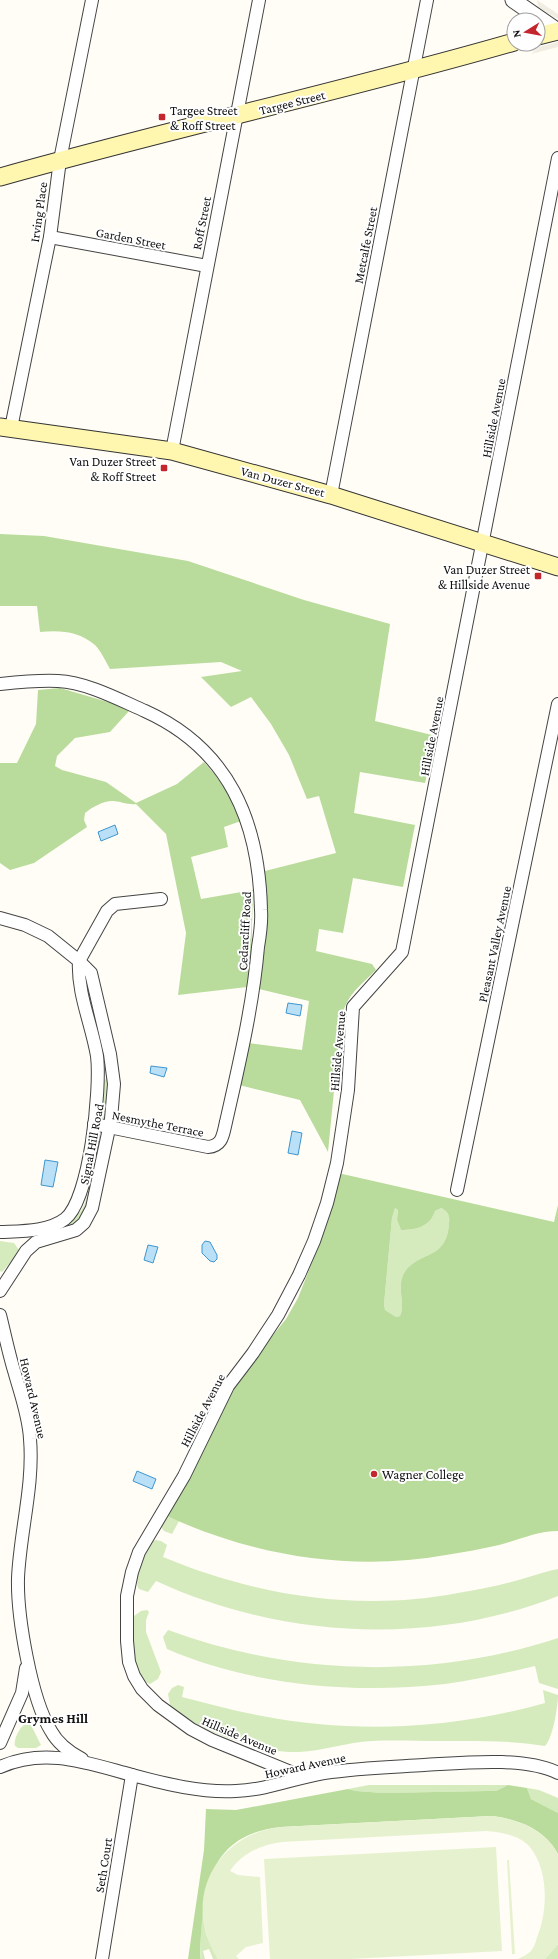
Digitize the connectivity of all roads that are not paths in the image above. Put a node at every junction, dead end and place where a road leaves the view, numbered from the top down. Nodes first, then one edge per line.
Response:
1 (92, 0) edge
2 (259, 0) edge
3 (428, 0) edge
4 (513, 0) edge
5 (558, 31) edge
6 (546, 34) edge
7 (506, 44) edge
8 (413, 71) junction
9 (236, 116) junction
10 (558, 158) edge
11 (60, 160) junction
12 (0, 177) edge
13 (50, 237) junction
14 (207, 266) junction
15 (5, 427) edge
16 (172, 451) junction
17 (331, 495) junction
18 (483, 542) junction
19 (558, 567) edge
20 (0, 684) edge
21 (558, 704) edge
22 (161, 899) dead end
23 (0, 918) edge
24 (79, 961) junction
25 (112, 1064) junction
26 (98, 1065) junction
27 (94, 1124) junction
28 (110, 1127) junction
29 (215, 1147) joint
30 (457, 1190) dead end
31 (0, 1232) edge
32 (43, 1234) junction
33 (0, 1291) edge
34 (0, 1315) edge
35 (27, 1654) junction
36 (0, 1743) edge
37 (84, 1761) junction
38 (0, 1767) edge
39 (558, 1773) edge
40 (132, 1775) junction
41 (303, 1777) junction
42 (102, 1959) edge

1 - 11 street, Irving Place
2 - 9 street, Roff Street
3 - 8 street, Metcalfe Street
4 - 5 street
5 - 6 main road
7 - 8 main road, Targee Street
8 - 9 main road, Targee Street
8 - 17 street, Metcalfe Street
9 - 11 main road, Targee Street
9 - 14 street, Roff Street
10 - 18 street, Hillside Avenue
11 - 12 main road, Targee Street
11 - 13 street, Irving Place
13 - 14 street, Garden Street
13 - 15 street, Irving Place
14 - 16 street, Roff Street
15 - 16 main road, Van Duzer Street
16 - 17 main road, Van Duzer Street
17 - 18 main road, Van Duzer Street
18 - 19 main road, Van Duzer Street
18 - 41 street, Hillside Avenue
20 - 29 street, Cedarcliff Road
21 - 30 street, Pleasant Valley Avenue
22 - 24 street
23 - 24 street, Signal Hill Road
24 - 25 street, Signal Hill Road
24 - 26 street, Signal Hill Road
25 - 26 street
25 - 28 street, Signal Hill Road
26 - 27 street, Signal Hill Road
27 - 28 street, Nesmythe Terrace
27 - 32 street, Signal Hill Road
28 - 29 street, Nesmythe Terrace
28 - 32 street, Signal Hill Road
31 - 32 street
32 - 33 street, Signal Hill Road
34 - 35 street, Howard Avenue
35 - 36 street, Howard Avenue
35 - 37 street, Howard Avenue
37 - 38 street, Howard Avenue
37 - 40 street, Howard Avenue
39 - 41 street, Howard Avenue
40 - 41 street, Howard Avenue
40 - 42 street, Seth Court

